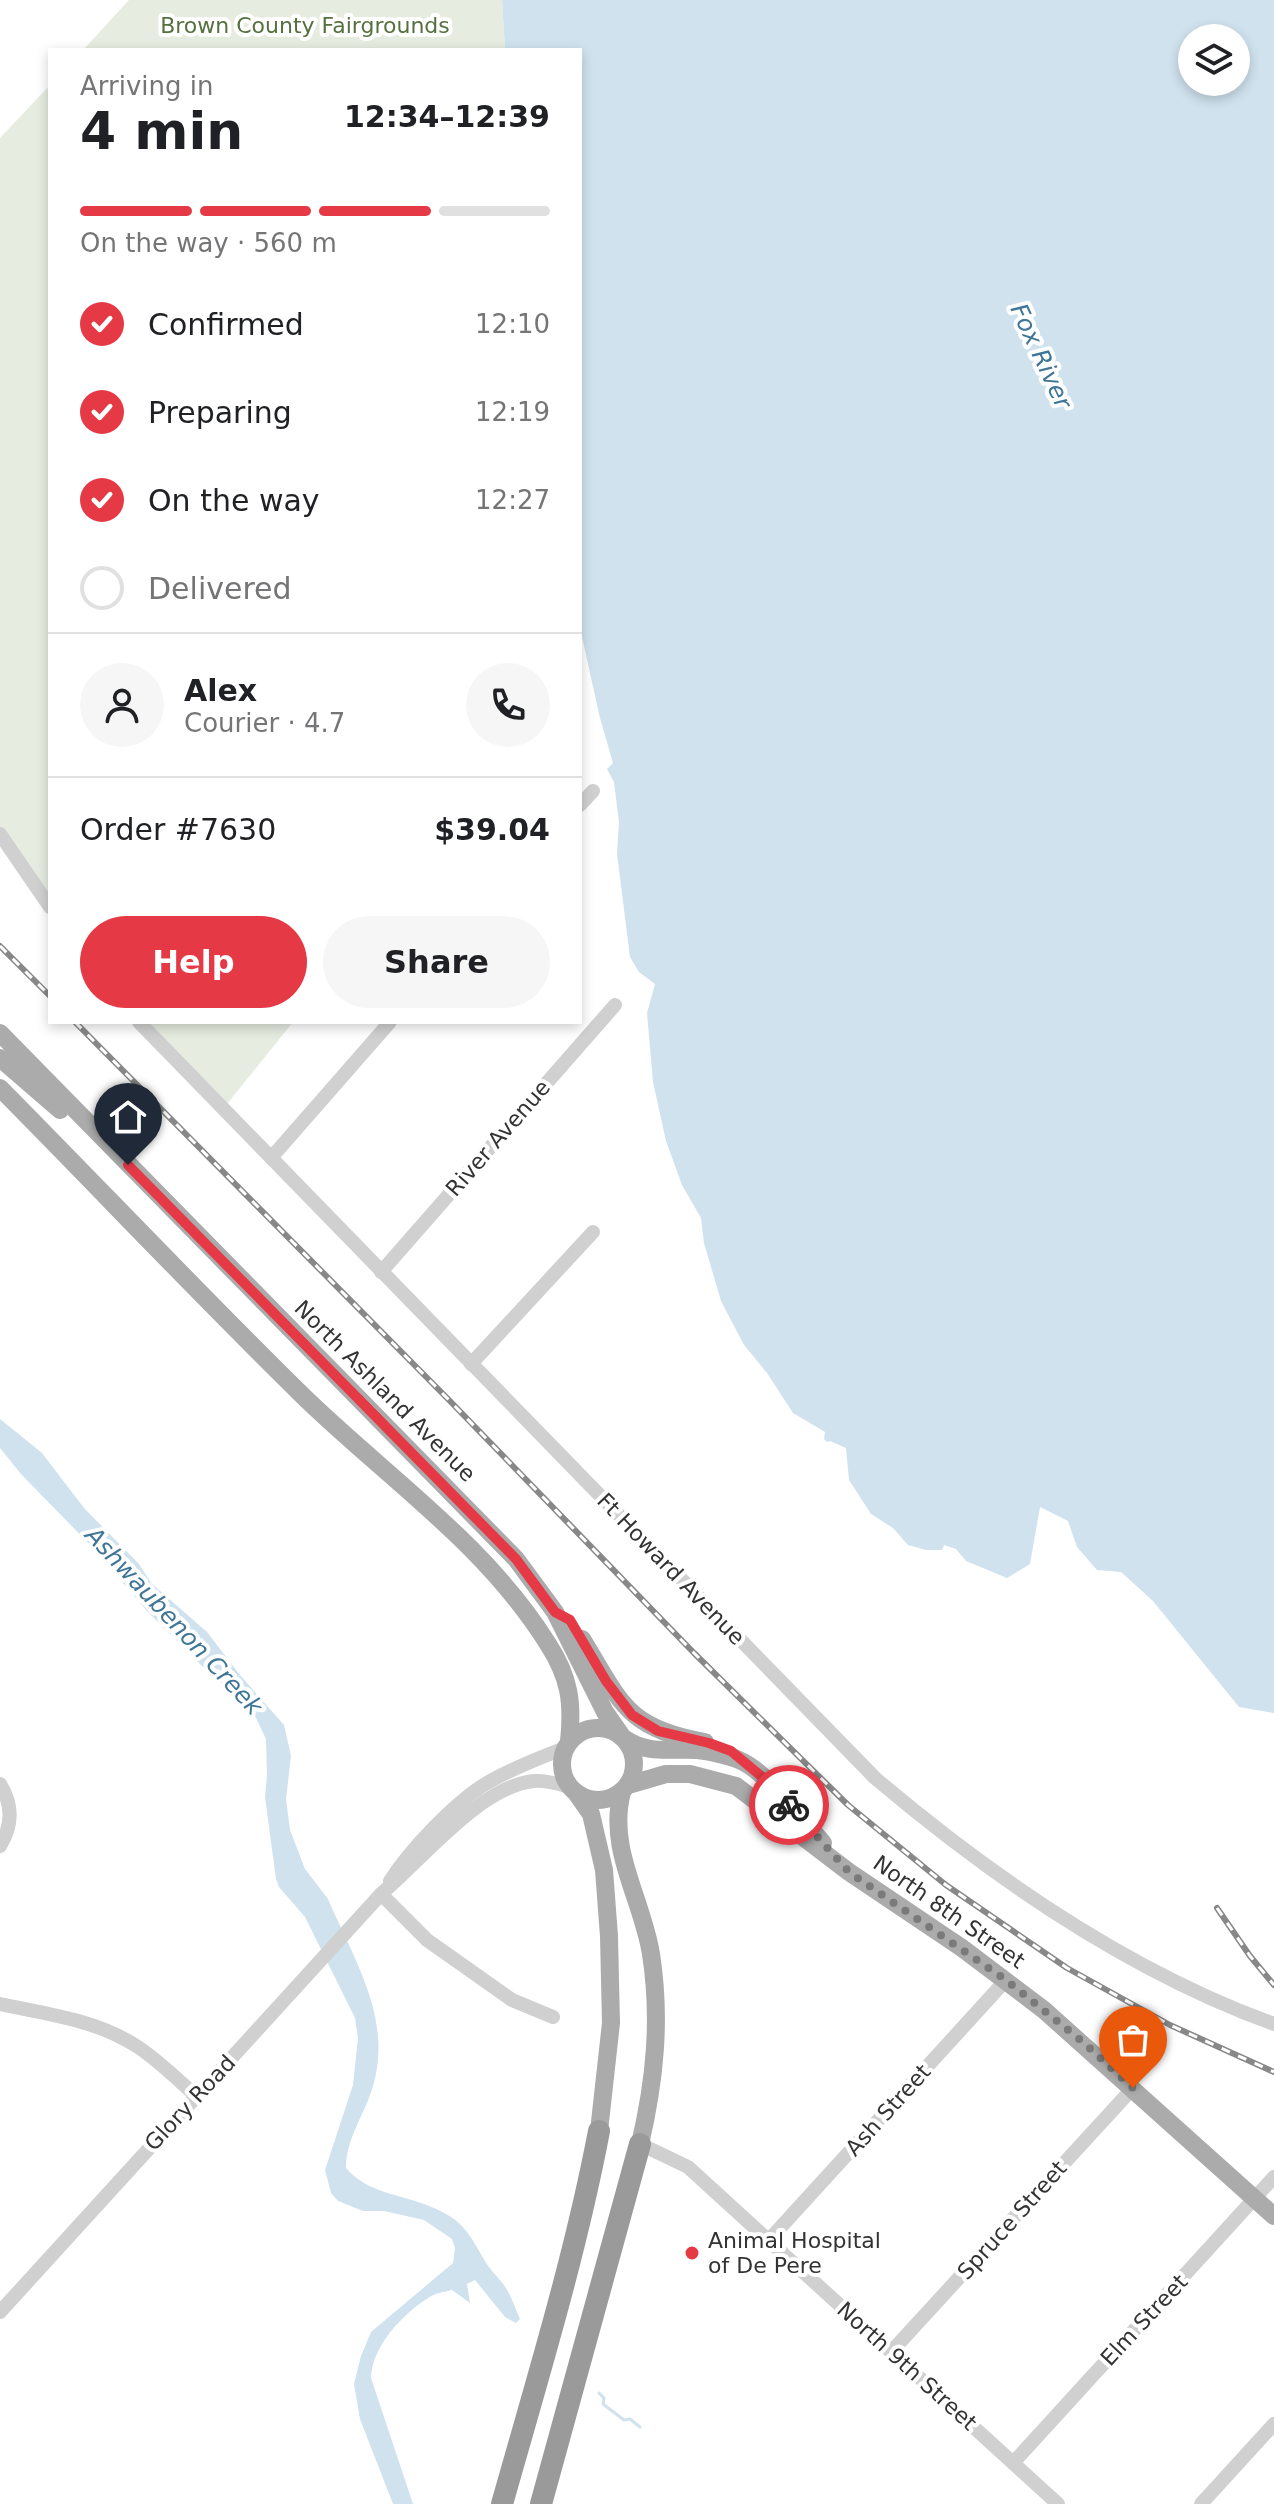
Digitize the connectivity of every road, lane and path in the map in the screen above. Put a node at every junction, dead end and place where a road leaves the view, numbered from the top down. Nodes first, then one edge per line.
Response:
1 (593, 791) dead end
2 (582, 803) edge
3 (0, 834) edge
4 (48, 904) edge
5 (615, 1005) dead end
6 (0, 1021) edge
7 (141, 1024) edge
8 (388, 1024) edge
9 (0, 1033) edge
10 (0, 1058) edge
11 (30, 1064) junction
12 (0, 1088) edge
13 (108, 1144) junction
14 (271, 1158) junction
15 (593, 1232) dead end
16 (381, 1272) junction
17 (471, 1364) junction
18 (555, 1612) junction
19 (623, 1737) junction
20 (568, 1744) junction
21 (738, 1759) junction
22 (0, 1784) edge
23 (625, 1788) junction
24 (574, 1790) junction
25 (0, 1846) edge
26 (849, 1872) junction
27 (381, 1894) junction
28 (1006, 1980) junction
29 (0, 2004) edge
30 (553, 2017) dead end
31 (1274, 2024) edge
32 (1133, 2088) junction
33 (196, 2096) junction
34 (599, 2131) joint
35 (640, 2144) junction
36 (1274, 2177) edge
37 (1255, 2199) junction
38 (1274, 2216) edge
39 (769, 2240) junction
40 (0, 2312) edge
41 (891, 2352) junction
42 (1274, 2424) edge
43 (1013, 2463) junction
44 (502, 2504) edge
45 (541, 2504) edge
46 (1058, 2504) edge
47 (1201, 2504) edge

1 - 2 street
3 - 4 street
5 - 16 street, River Avenue
6 - 11 main road
7 - 14 street, Ft Howard Avenue
8 - 14 street
9 - 11 main road, North Ashland Avenue
10 - 13 main road
11 - 13 main road, North Ashland Avenue
12 - 20 main road
13 - 18 main road, North Ashland Avenue
14 - 16 street, Ft Howard Avenue
15 - 17 street
16 - 17 street, Ft Howard Avenue
17 - 31 street, Ft Howard Avenue
18 - 19 main road
18 - 21 main road, North Ashland Avenue
19 - 20 main road
19 - 21 main road, North 8th Street
19 - 23 main road
20 - 24 main road
20 - 27 street, Glory Road
21 - 26 main road, North 8th Street
22 - 25 street
23 - 24 main road
23 - 26 main road, North 8th Street
23 - 35 main road
24 - 27 street, Glory Road
24 - 34 main road
26 - 28 main road, North 8th Street
27 - 30 street
27 - 33 street, Glory Road
28 - 32 main road, North 8th Street
28 - 39 street, Ash Street
29 - 33 street
32 - 37 main road, North 8th Street
32 - 41 street, Spruce Street
33 - 40 street, Glory Road
34 - 44 highway
35 - 39 street, North 9th Street
35 - 45 highway
36 - 37 street, Elm Street
37 - 38 main road, North 8th Street
37 - 43 street, Elm Street
39 - 41 street, North 9th Street
41 - 43 street, North 9th Street
42 - 47 street
43 - 46 street, North 9th Street

